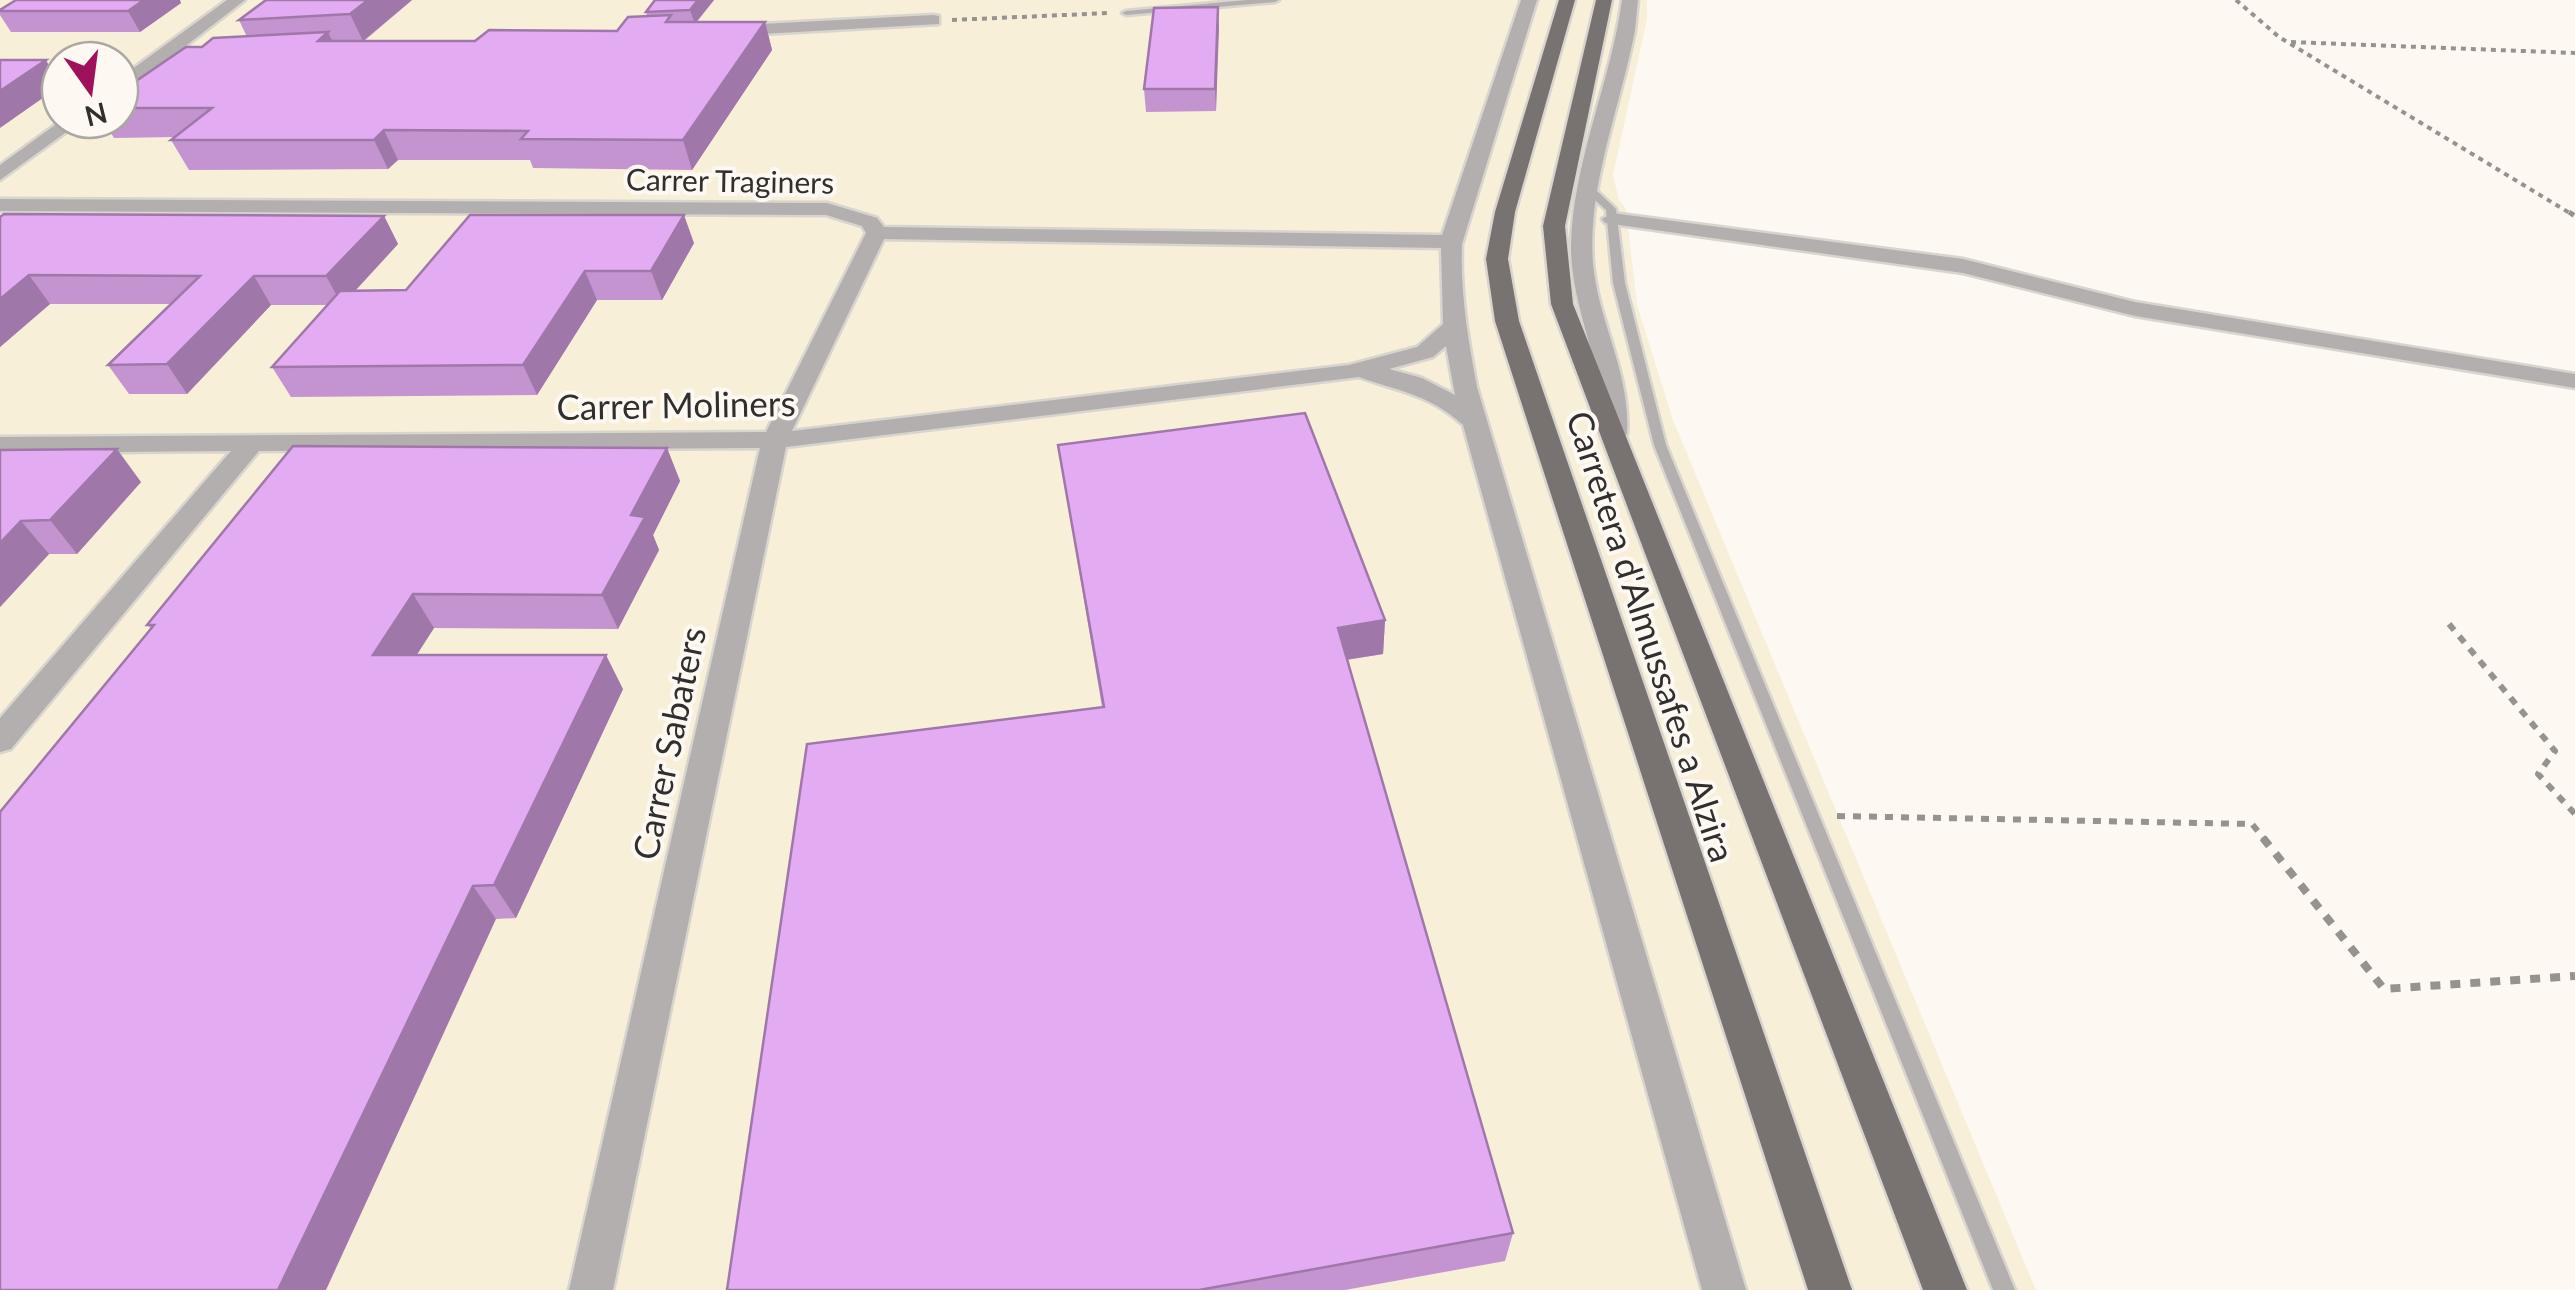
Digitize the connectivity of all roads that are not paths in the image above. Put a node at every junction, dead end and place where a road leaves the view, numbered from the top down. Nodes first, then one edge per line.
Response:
1 (1275, 0) edge
2 (1529, 0) edge
3 (1567, 0) edge
4 (1604, 0) edge
5 (1630, 0) edge
6 (232, 4) edge
7 (1126, 13) road end
8 (933, 20) road end
9 (699, 32) edge
10 (232, 56) edge
11 (154, 62) junction
12 (140, 72) edge
13 (47, 140) edge
14 (0, 174) edge
15 (1591, 192) junction
16 (0, 205) edge
17 (1612, 220) junction
18 (877, 233) junction
19 (1451, 242) junction
20 (1454, 327) junction
21 (1350, 372) junction
22 (2575, 381) edge
23 (1478, 424) junction
24 (1614, 434) junction
25 (775, 440) junction
26 (251, 444) junction
27 (0, 445) edge
28 (0, 740) edge
29 (1809, 1227) junction
30 (591, 1290) edge
31 (1724, 1290) edge
32 (1819, 1290) edge
33 (1830, 1290) edge
34 (1946, 1290) edge
35 (2004, 1290) edge

1 - 7 lane
2 - 19 street
3 - 29 main road, Carretera d'Almussafes a Alzira
4 - 24 main road, Carretera d'Almussafes a Alzira
5 - 15 street, Carretera d'Almussafes a Alzira
6 - 11 street
8 - 9 street
10 - 11 street
11 - 12 street
13 - 14 street
15 - 17 lane
15 - 24 street, Carretera d'Almussafes a Alzira
16 - 18 street, Carrer Traginers
17 - 22 street
17 - 35 lane
18 - 19 street, Carrer Traginers
18 - 25 street, Carrer Sabaters
19 - 20 street
20 - 21 street, Carrer Moliners
20 - 23 street
21 - 23 street, Carrer Moliners
21 - 25 street, Carrer Moliners
23 - 31 street
24 - 34 main road, Carretera d'Almussafes a Alzira
25 - 26 street, Carrer Moliners
25 - 30 street, Carrer Sabaters
26 - 27 street, Carrer Moliners
26 - 28 street
29 - 32 street
29 - 33 main road, Carretera d'Almussafes a Alzira

